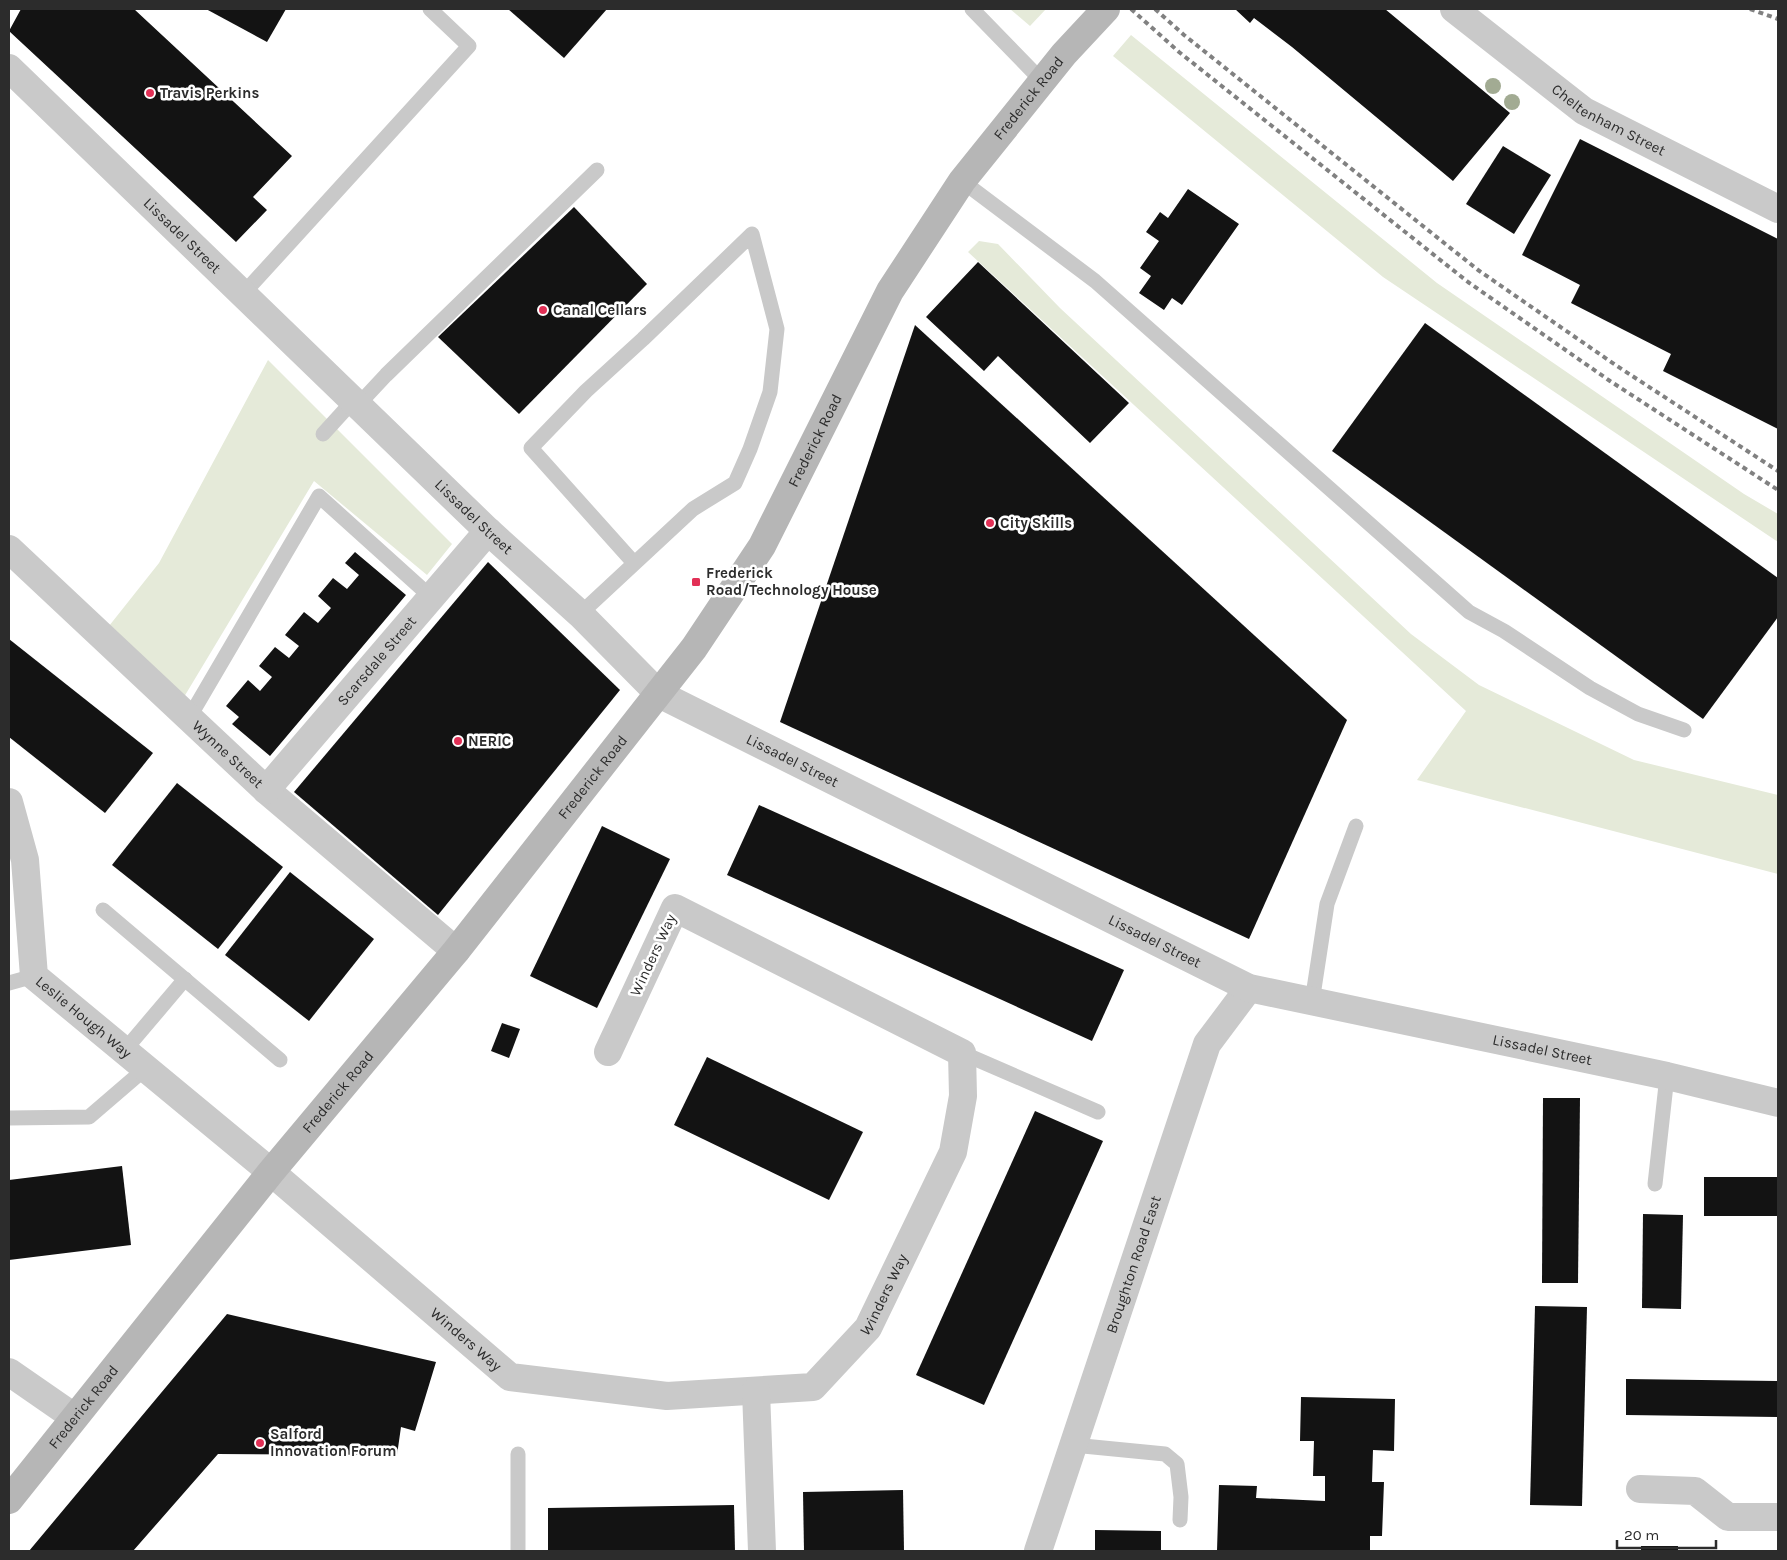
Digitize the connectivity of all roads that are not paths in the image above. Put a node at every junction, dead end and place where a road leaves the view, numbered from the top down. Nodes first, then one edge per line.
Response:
1 (430, 9) edge
2 (972, 9) edge
3 (1106, 9) edge
4 (1454, 9) edge
5 (9, 68) edge
6 (1042, 81) junction
7 (597, 170) dead end
8 (962, 181) junction
9 (1778, 209) edge
10 (242, 294) junction
11 (356, 403) junction
12 (323, 434) dead end
13 (488, 531) junction
14 (9, 549) edge
15 (634, 563) junction
16 (431, 597) junction
17 (580, 614) junction
18 (659, 694) junction
19 (189, 718) junction
20 (1684, 730) dead end
21 (266, 790) junction
22 (9, 802) edge
23 (1356, 826) dead end
24 (103, 910) dead end
25 (456, 951) junction
26 (185, 978) junction
27 (21, 980) edge
28 (1249, 988) junction
29 (1312, 1002) junction
30 (124, 1051) junction
31 (608, 1052) dead end
32 (962, 1053) junction
33 (280, 1060) dead end
34 (146, 1068) junction
35 (1667, 1076) junction
36 (1778, 1103) edge
37 (1098, 1112) dead end
38 (9, 1118) edge
39 (271, 1172) junction
40 (1655, 1184) dead end
41 (9, 1372) edge
42 (756, 1392) junction
43 (74, 1418) junction
44 (1073, 1445) junction
45 (518, 1454) dead end
46 (1640, 1489) dead end
47 (9, 1500) edge
48 (1778, 1517) edge
49 (1180, 1520) dead end
50 (518, 1551) edge
51 (762, 1551) edge
52 (1038, 1551) edge

1 - 10 lane
2 - 6 lane
3 - 6 main road, Frederick Road
4 - 9 street, Cheltenham Street
5 - 10 street, Lissadel Street
6 - 8 main road, Frederick Road
7 - 11 lane
8 - 18 main road, Frederick Road
8 - 20 lane
10 - 11 street, Lissadel Street
11 - 12 lane
11 - 13 street, Lissadel Street
13 - 16 street, Scarsdale Street
13 - 17 street, Lissadel Street
14 - 19 street, Wynne Street
15 - 15 lane
15 - 17 lane
16 - 19 lane
16 - 21 street, Scarsdale Street
17 - 18 street, Lissadel Street
18 - 25 main road, Frederick Road
18 - 28 street, Lissadel Street
19 - 21 street, Wynne Street
21 - 25 street, Wynne Street
22 - 27 street, Leslie Hough Way
23 - 29 lane
24 - 26 lane
25 - 39 main road, Frederick Road
26 - 30 lane
26 - 33 lane
27 - 30 street, Leslie Hough Way
28 - 29 street, Lissadel Street
28 - 44 street, Broughton Road East
29 - 35 street, Lissadel Street
30 - 34 street, Leslie Hough Way
31 - 32 street, Winders Way
32 - 37 lane
32 - 42 street, Winders Way
34 - 38 lane
34 - 39 street, Leslie Hough Way
35 - 36 street, Lissadel Street
35 - 40 lane
39 - 42 street, Winders Way
39 - 43 main road, Frederick Road
41 - 43 street
42 - 51 street
43 - 47 main road, Frederick Road
44 - 49 lane
44 - 52 street, Broughton Road East
45 - 50 lane
46 - 48 street

